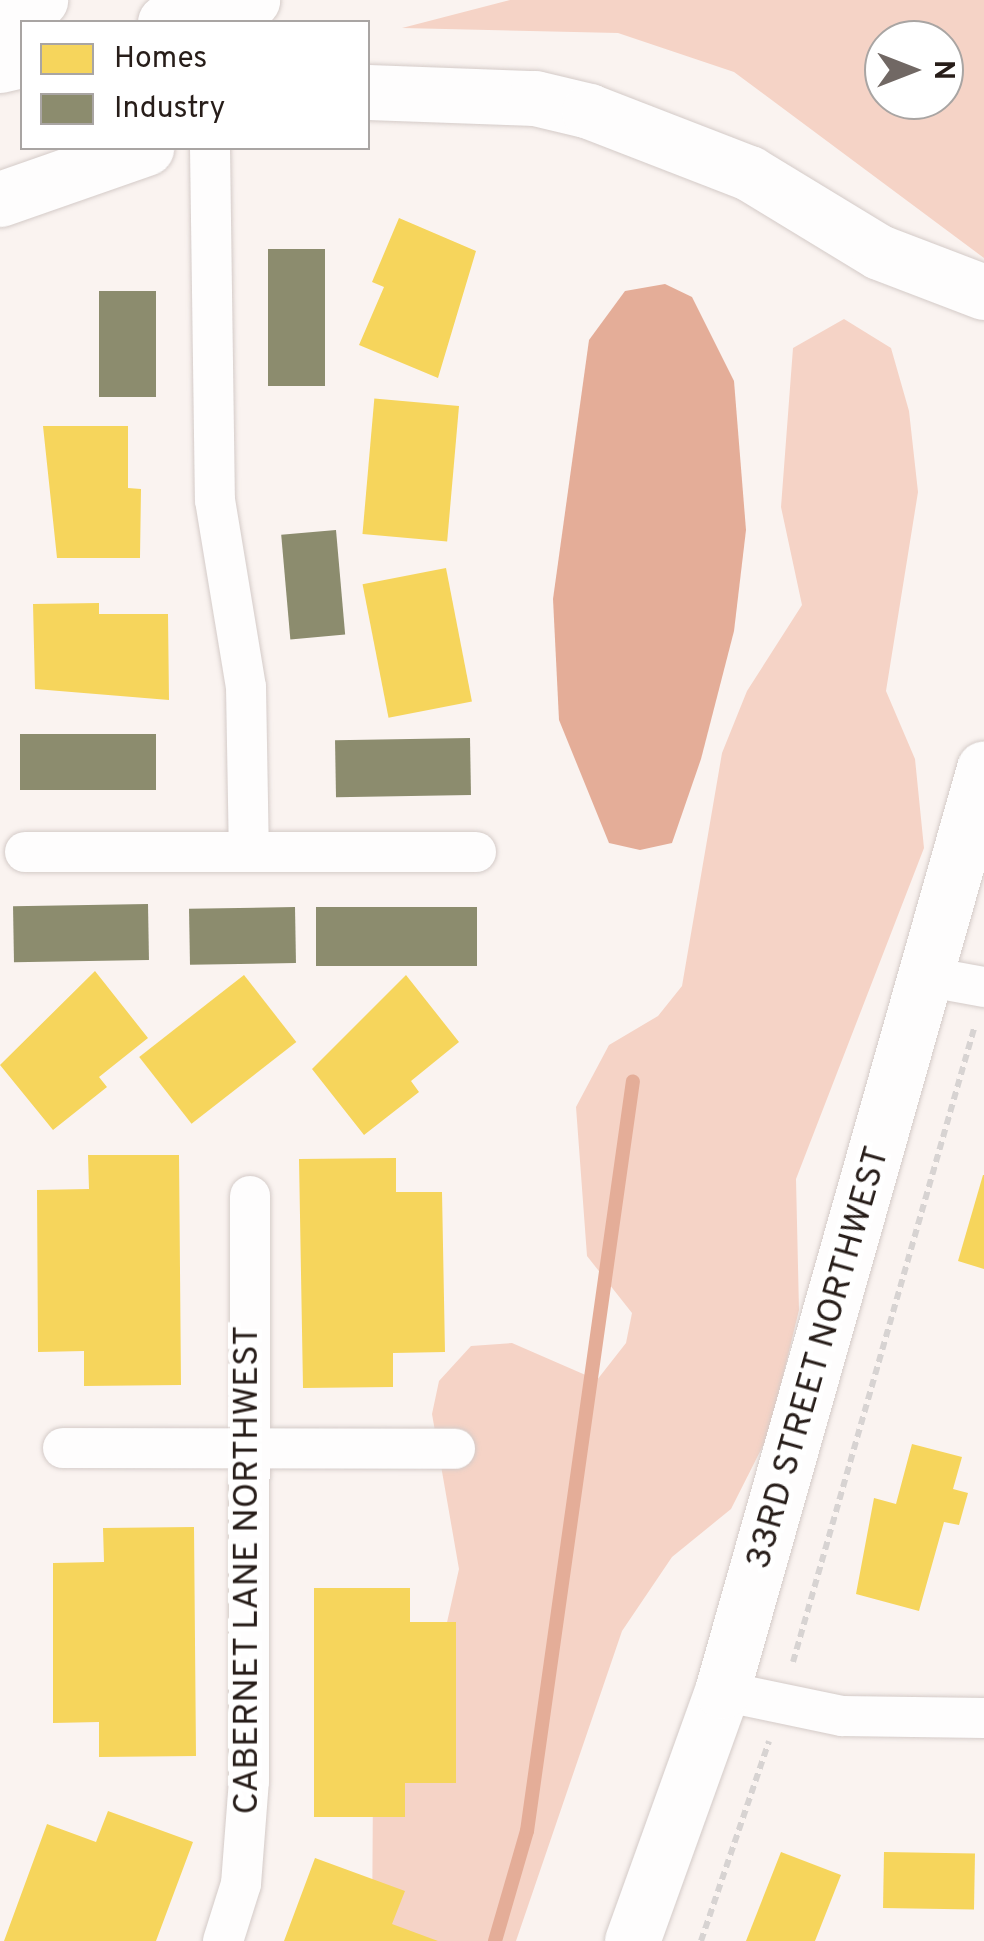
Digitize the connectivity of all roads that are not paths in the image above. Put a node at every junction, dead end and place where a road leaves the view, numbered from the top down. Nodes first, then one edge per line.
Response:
1 (40, 0) edge
2 (252, 0) edge
3 (0, 15) edge
4 (173, 20) edge
5 (370, 92) edge
6 (140, 150) edge
7 (210, 150) edge
8 (0, 199) edge
9 (984, 292) edge
10 (984, 768) edge
11 (250, 851) junction
12 (25, 852) dead end
13 (476, 852) dead end
14 (929, 978) junction
15 (981, 1001) edge
16 (250, 1196) dead end
17 (63, 1448) dead end
18 (250, 1448) junction
19 (455, 1450) dead end
20 (722, 1691) junction
21 (984, 1718) edge
22 (223, 1941) edge
23 (632, 1941) edge

1 - 3 main road
2 - 4 main road
5 - 9 main road
6 - 8 main road
7 - 11 street
10 - 14 main road, 33RD STREET NORTHWEST
11 - 12 street
11 - 13 street
14 - 15 street
14 - 20 main road, 33RD STREET NORTHWEST
16 - 18 street, CABERNET LANE NORTHWEST
17 - 18 street
18 - 19 street
18 - 22 street, CABERNET LANE NORTHWEST
20 - 21 street
20 - 23 main road, 33RD STREET NORTHWEST

